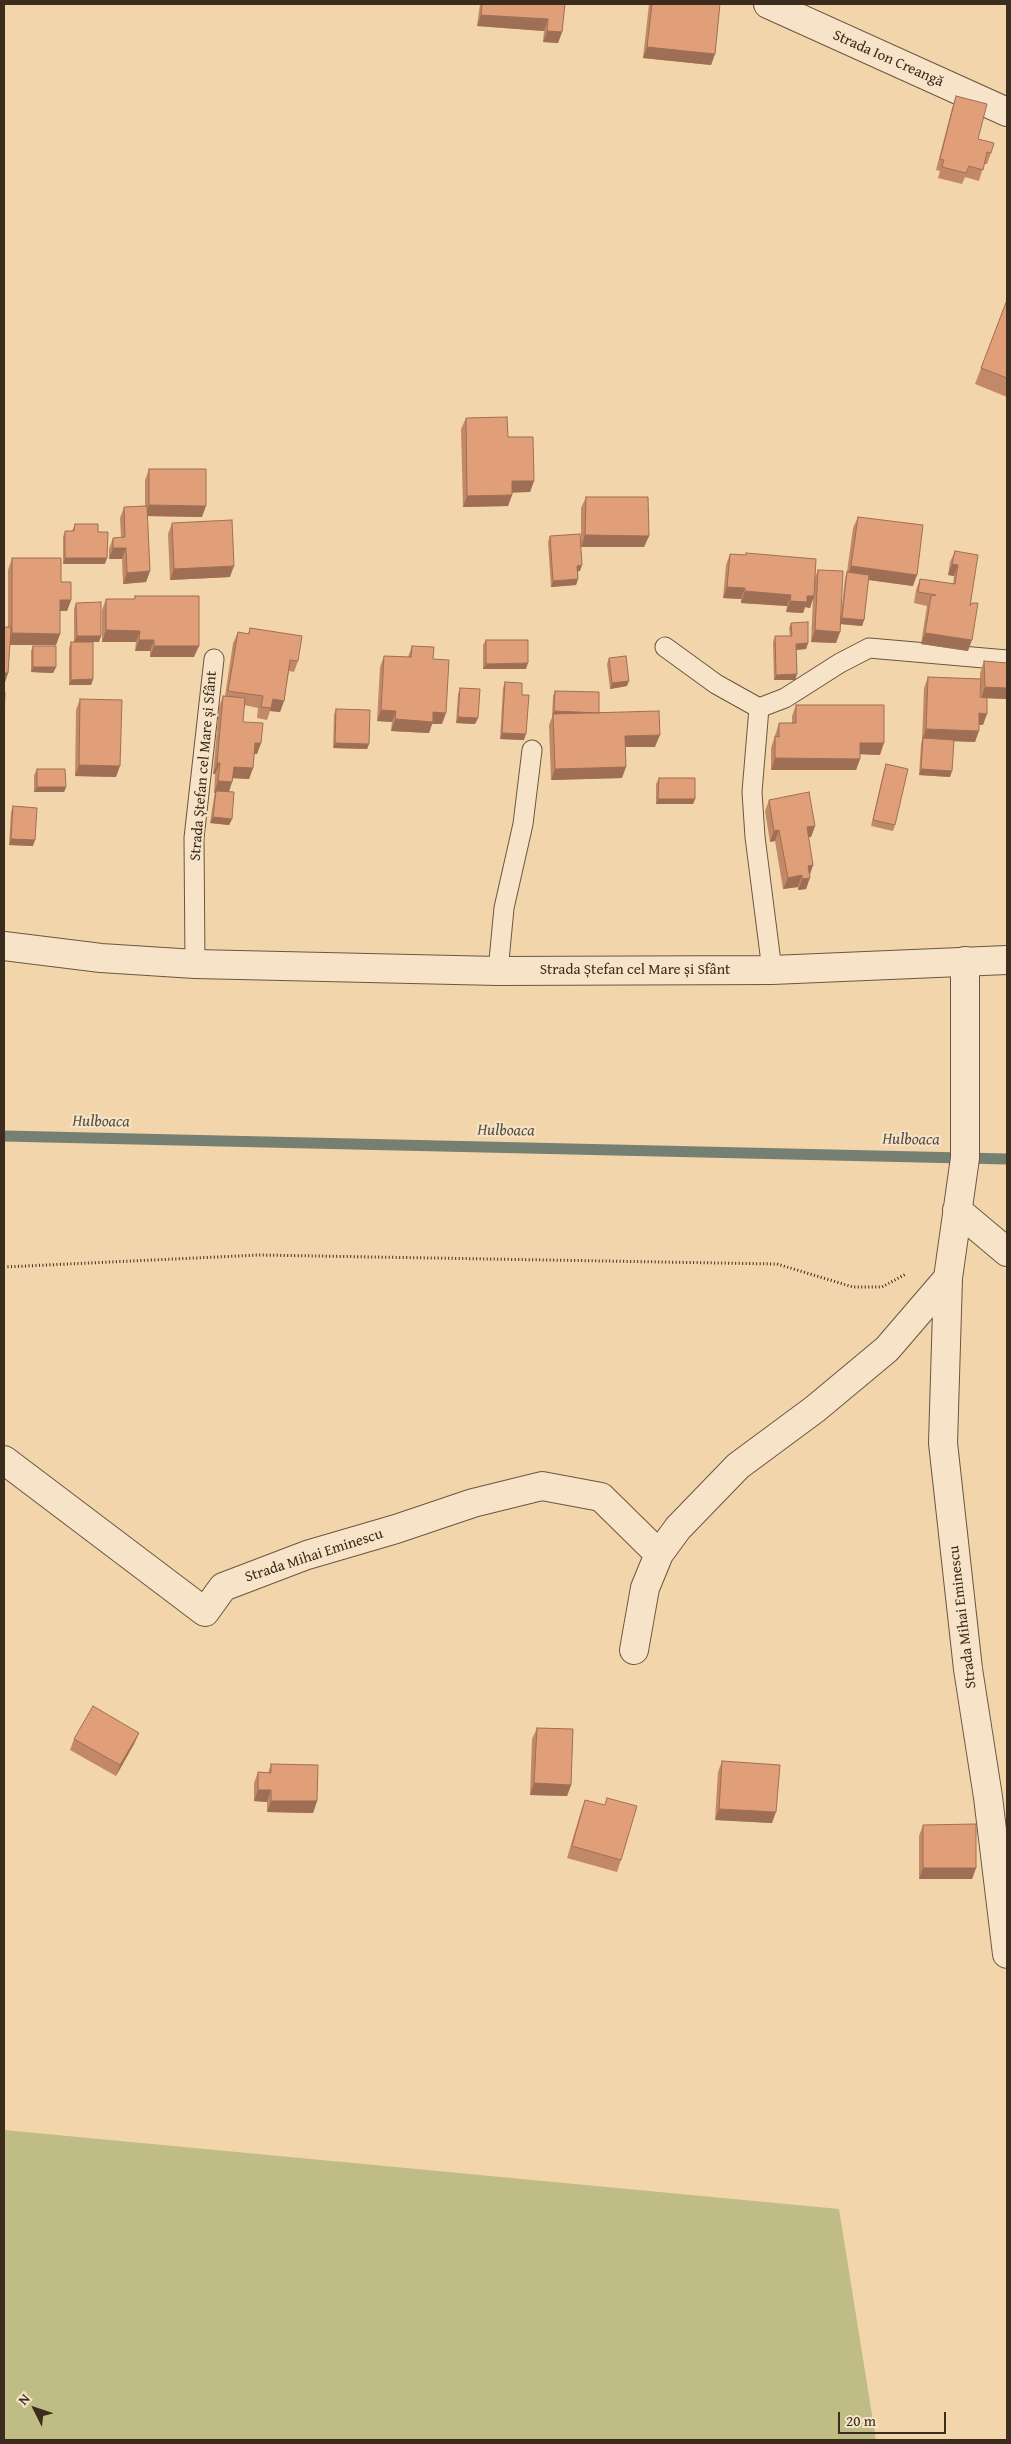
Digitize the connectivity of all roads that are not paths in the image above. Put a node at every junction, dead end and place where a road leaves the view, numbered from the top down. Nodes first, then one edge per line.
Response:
1 (768, 4) edge
2 (1007, 112) edge
3 (665, 646) dead end
4 (214, 659) dead end
5 (1007, 660) edge
6 (759, 708) junction
7 (532, 750) dead end
8 (4, 946) edge
9 (1007, 960) edge
10 (966, 961) junction
11 (195, 964) junction
12 (772, 970) junction
13 (498, 971) junction
14 (957, 1210) junction
15 (1007, 1252) edge
16 (948, 1278) junction
17 (4, 1460) edge
18 (659, 1554) junction
19 (634, 1650) dead end
20 (1007, 1954) edge

1 - 2 street, Strada Ion Creangă
3 - 6 lane
4 - 11 lane, Strada Ștefan cel Mare și Sfânt
5 - 6 lane
6 - 12 lane
7 - 13 lane
8 - 11 street, Strada Ștefan cel Mare și Sfânt
9 - 10 street, Strada Ștefan cel Mare și Sfânt
10 - 12 street, Strada Ștefan cel Mare și Sfânt
10 - 14 street, Strada Mihai Eminescu
11 - 13 street, Strada Ștefan cel Mare și Sfânt
12 - 13 street, Strada Ștefan cel Mare și Sfânt
14 - 15 street
14 - 16 street, Strada Mihai Eminescu
16 - 18 street
16 - 20 street, Strada Mihai Eminescu
17 - 18 street, Strada Mihai Eminescu
18 - 19 street

